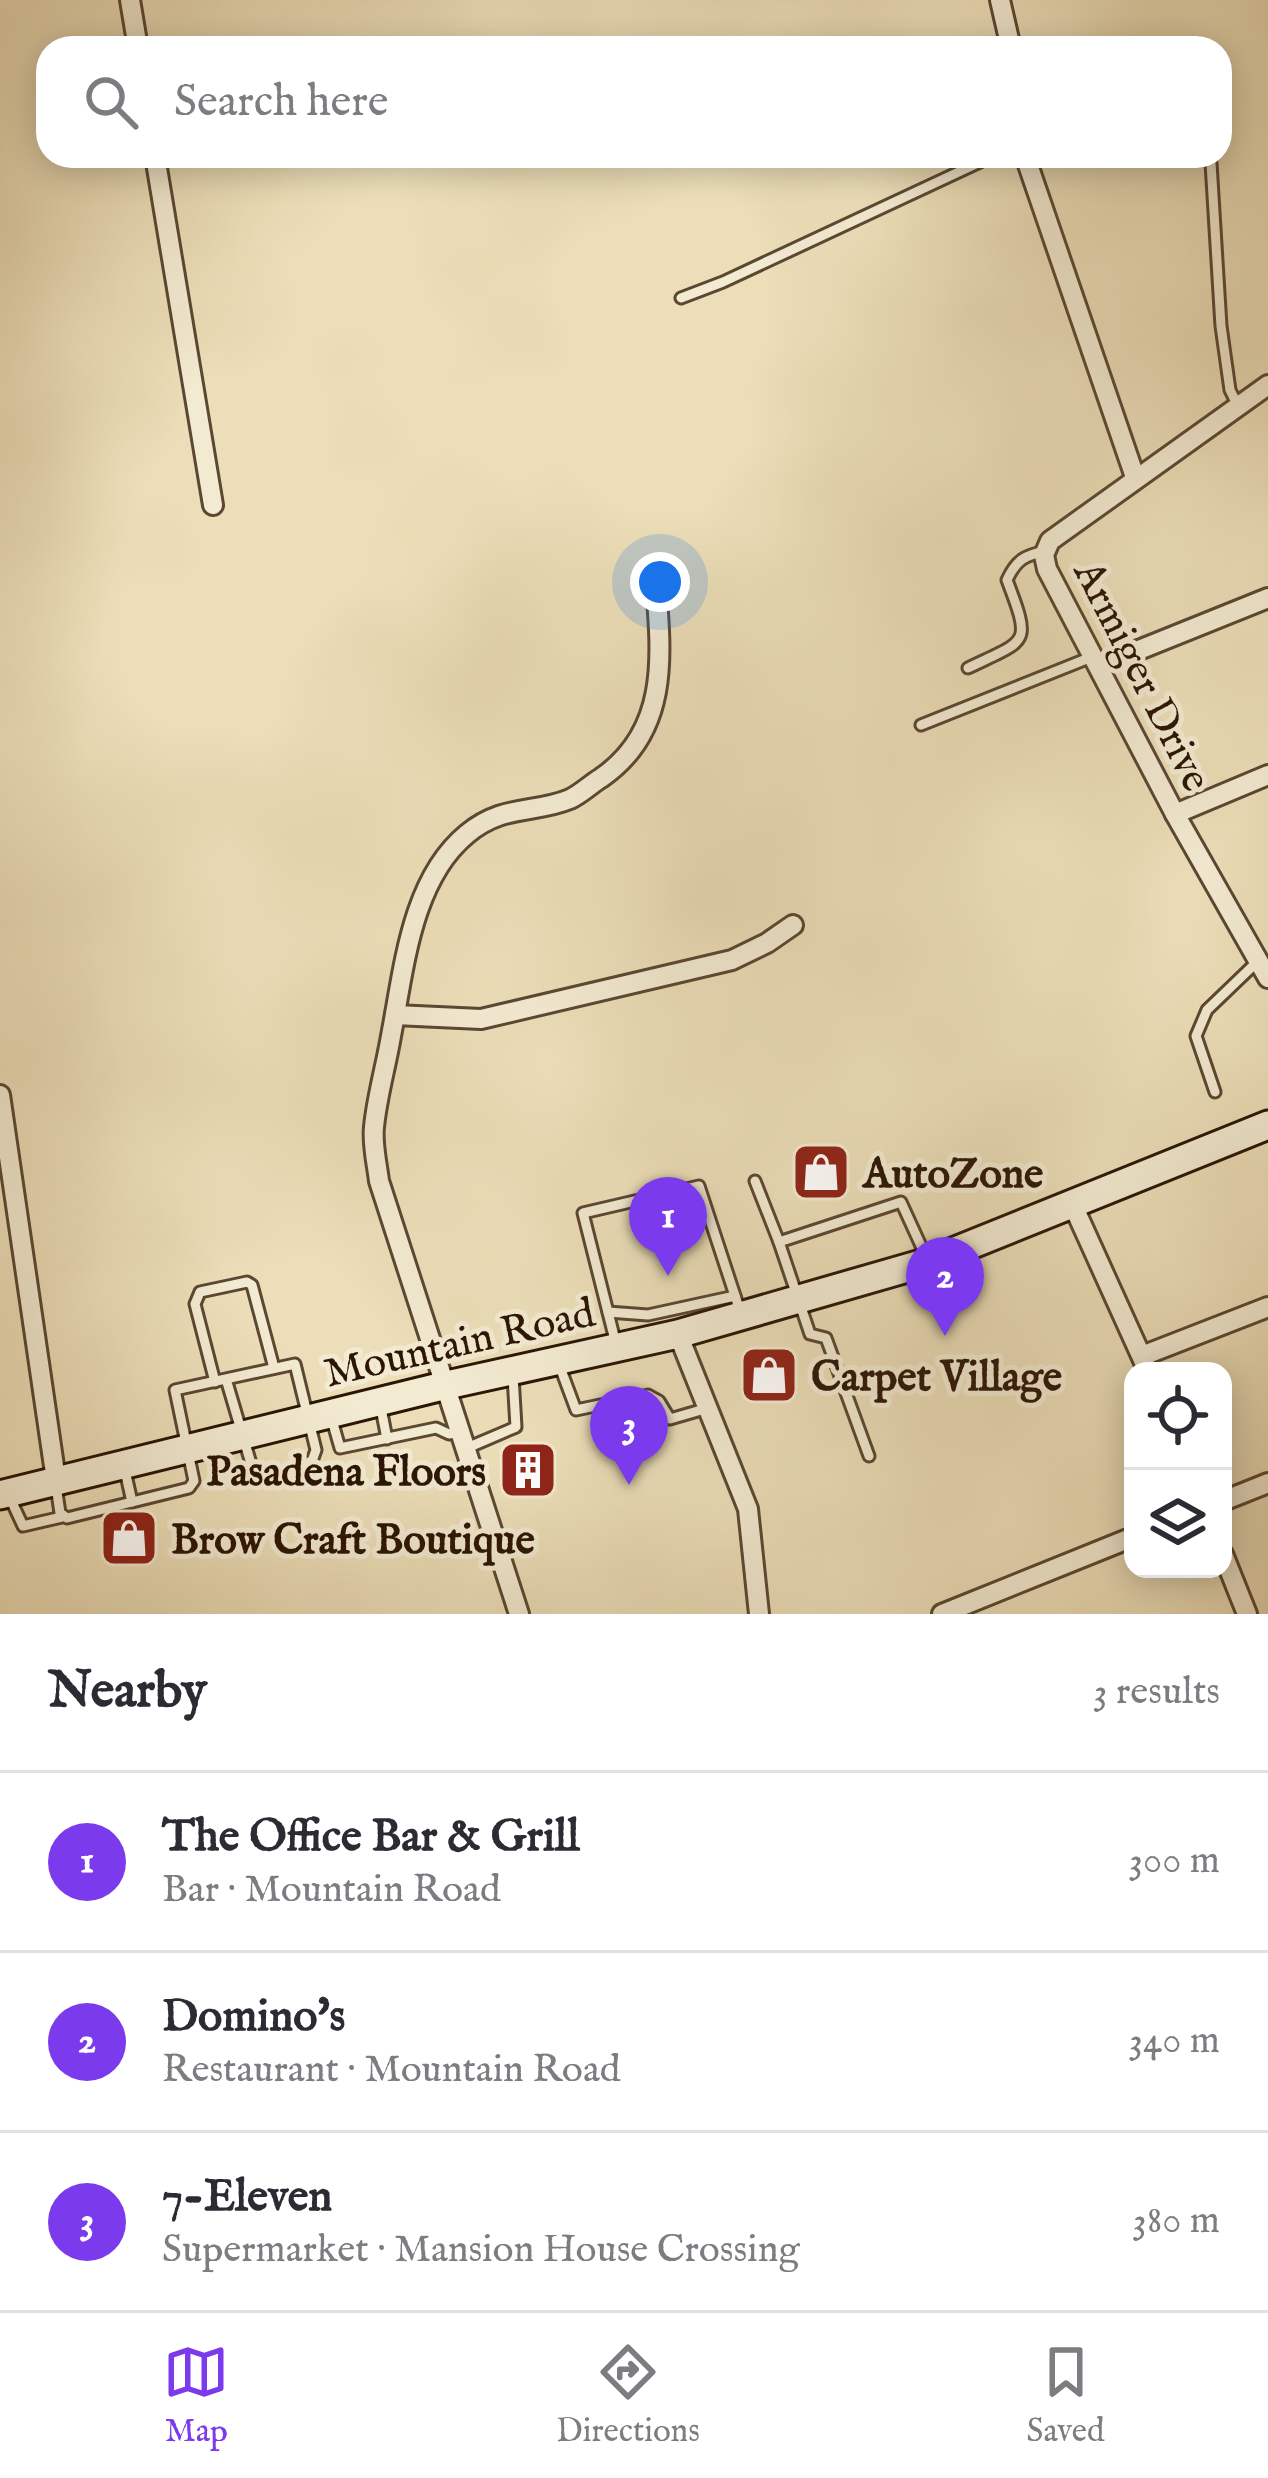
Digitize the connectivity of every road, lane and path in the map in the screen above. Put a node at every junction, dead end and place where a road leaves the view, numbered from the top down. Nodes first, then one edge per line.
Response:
1 (130, 0) edge
2 (1000, 0) edge
3 (136, 36) edge
4 (1008, 36) edge
5 (157, 168) edge
6 (967, 168) edge
7 (1029, 168) edge
8 (1210, 168) edge
9 (681, 298) dead end
10 (1268, 385) edge
11 (1238, 406) junction
12 (1135, 477) junction
13 (213, 505) dead end
14 (1046, 550) junction
15 (656, 587) dead end
16 (1268, 598) edge
17 (1096, 661) junction
18 (968, 668) dead end
19 (921, 724) dead end
20 (1268, 775) edge
21 (1175, 814) junction
22 (793, 925) dead end
23 (1265, 964) edge
24 (395, 1015) junction
25 (1215, 1092) dead end
26 (0, 1095) edge
27 (1268, 1125) edge
28 (755, 1181) dead end
29 (1072, 1203) junction
30 (778, 1242) junction
31 (928, 1262) junction
32 (798, 1300) junction
33 (738, 1306) junction
34 (1268, 1307) edge
35 (608, 1312) junction
36 (678, 1334) junction
37 (616, 1348) junction
38 (558, 1360) junction
39 (1144, 1362) edge
40 (1149, 1362) edge
41 (274, 1368) junction
42 (513, 1370) junction
43 (220, 1380) junction
44 (447, 1385) junction
45 (380, 1401) junction
46 (708, 1408) junction
47 (320, 1416) junction
48 (240, 1436) junction
49 (387, 1439) junction
50 (465, 1440) junction
51 (338, 1446) junction
52 (188, 1448) junction
53 (316, 1450) junction
54 (869, 1456) dead end
55 (124, 1464) junction
56 (56, 1480) junction
57 (1268, 1483) edge
58 (4, 1494) edge
59 (1232, 1497) edge
60 (132, 1502) junction
61 (62, 1516) junction
62 (1124, 1541) edge
63 (1232, 1577) edge
64 (519, 1614) edge
65 (759, 1614) edge
66 (942, 1614) edge
67 (1246, 1614) edge

1 - 3 street
2 - 4 street
5 - 13 street
6 - 9 lane
7 - 12 street
8 - 11 lane
10 - 11 street, Armiger Drive
11 - 12 street, Armiger Drive
12 - 14 street, Armiger Drive
14 - 17 street, Armiger Drive
14 - 18 lane
15 - 24 street
16 - 17 street
17 - 19 lane
17 - 21 street, Armiger Drive
20 - 21 street
21 - 23 street, Armiger Drive
22 - 24 street
23 - 25 lane
24 - 44 street
26 - 56 street
27 - 29 main road, Mountain Road
28 - 30 lane
29 - 31 main road, Mountain Road
29 - 39 street
30 - 31 lane
30 - 32 lane
31 - 32 main road, Mountain Road
32 - 33 main road, Mountain Road
32 - 54 lane
33 - 35 lane
33 - 35 lane
33 - 36 main road, Mountain Road
34 - 40 street
35 - 37 lane
36 - 37 main road, Mountain Road
36 - 46 street
37 - 38 main road, Mountain Road
38 - 42 main road, Mountain Road
38 - 46 lane
41 - 43 lane
41 - 43 lane
41 - 47 lane
42 - 44 main road, Mountain Road
42 - 50 lane
43 - 48 lane
43 - 52 lane
44 - 45 main road, Mountain Road
44 - 50 street
45 - 47 main road, Mountain Road
45 - 49 lane
46 - 65 street
47 - 48 main road, Mountain Road
47 - 51 lane
47 - 53 lane
48 - 52 main road, Mountain Road
48 - 53 lane
49 - 50 lane
49 - 51 lane
50 - 64 street
51 - 53 lane
52 - 55 main road, Mountain Road
52 - 60 lane
55 - 56 main road, Mountain Road
55 - 60 lane
56 - 58 main road, Mountain Road
56 - 61 lane
57 - 59 street
58 - 61 lane
60 - 61 lane
62 - 66 street
63 - 67 street

